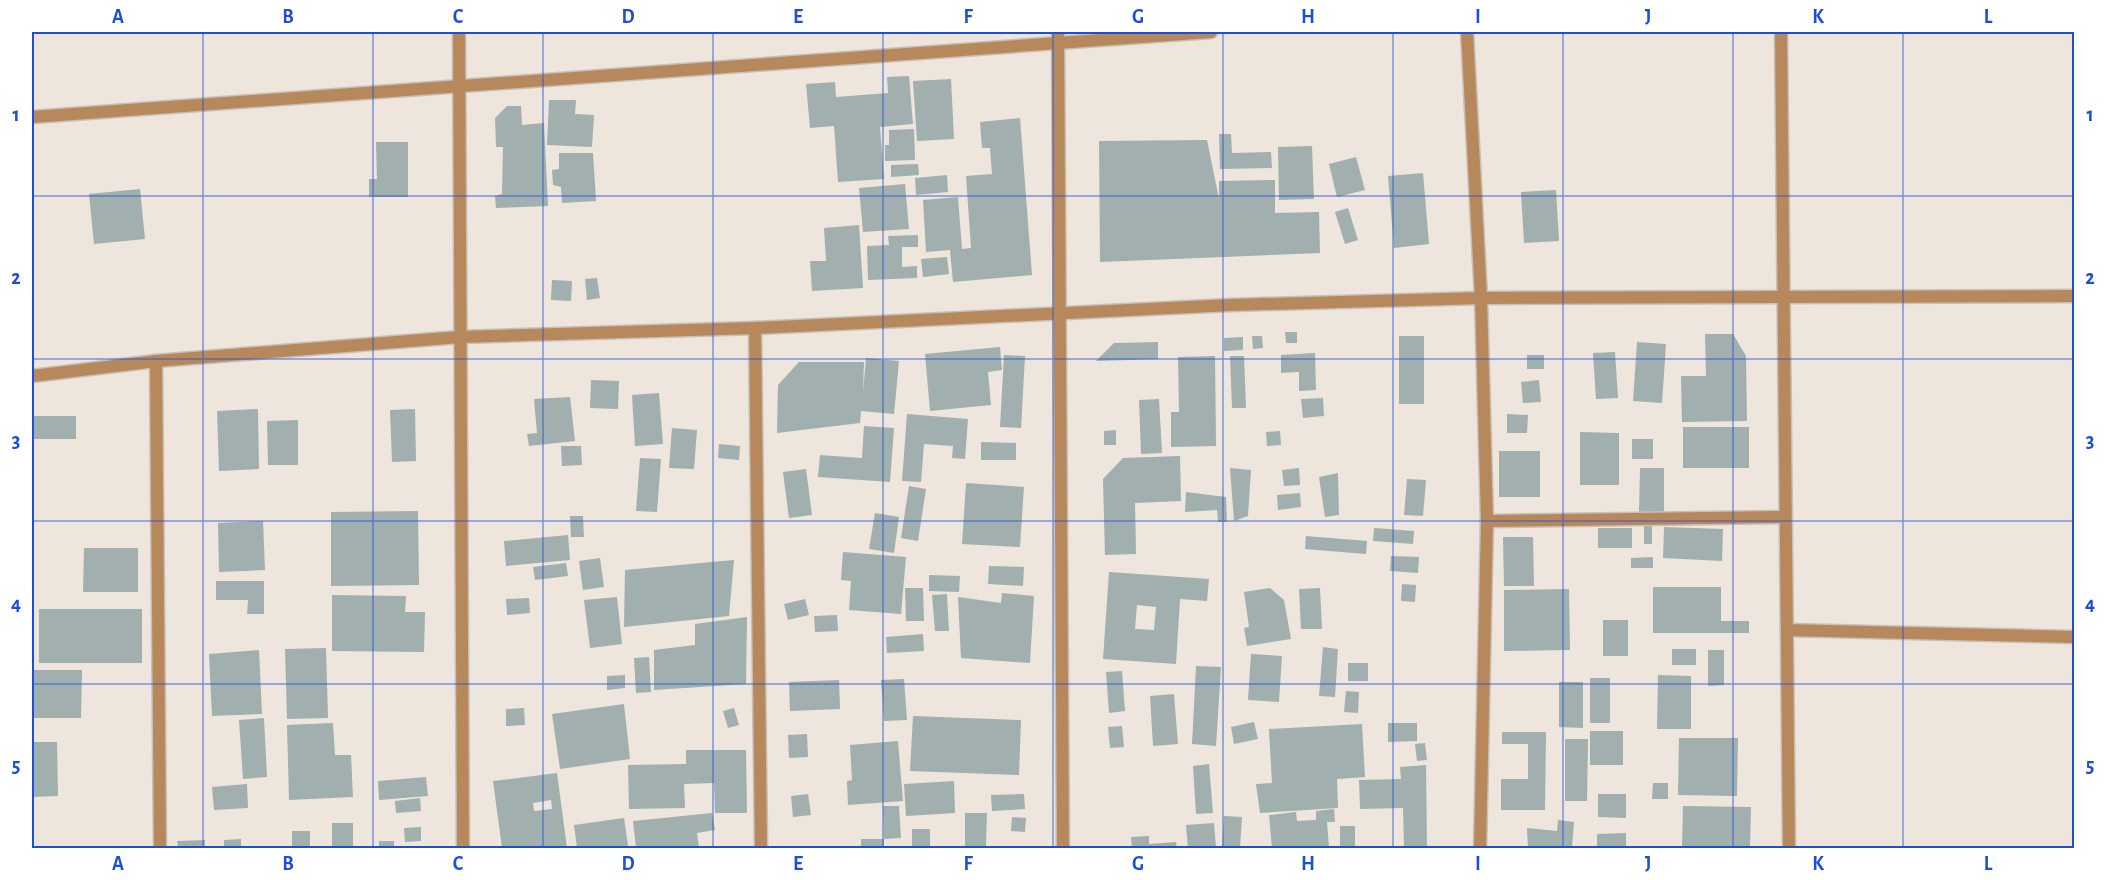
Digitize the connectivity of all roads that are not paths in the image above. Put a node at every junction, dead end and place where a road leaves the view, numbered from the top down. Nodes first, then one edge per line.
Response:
1 (459, 32) edge
2 (1211, 32) edge
3 (1467, 32) edge
4 (1781, 32) edge
5 (1058, 37) edge
6 (459, 86) junction
7 (32, 117) edge
8 (2074, 296) edge
9 (1784, 297) junction
10 (1481, 298) junction
11 (1060, 313) junction
12 (755, 328) junction
13 (460, 337) junction
14 (156, 361) junction
15 (32, 375) edge
16 (1785, 517) junction
17 (1487, 521) junction
18 (1786, 630) junction
19 (2074, 636) edge
20 (160, 849) edge
21 (463, 849) edge
22 (761, 849) edge
23 (1063, 849) edge
24 (1480, 849) edge
25 (1789, 849) edge

1 - 6 street
2 - 5 street
3 - 10 street
4 - 9 street
5 - 6 street
5 - 11 street
6 - 7 street
6 - 13 street
8 - 9 street
9 - 10 street
9 - 16 street
10 - 11 street
10 - 17 street
11 - 12 street
11 - 23 street
12 - 13 street
12 - 22 street
13 - 14 street
13 - 21 street
14 - 15 street
14 - 20 street
16 - 17 street
16 - 18 street
17 - 24 street
18 - 19 street
18 - 25 street

